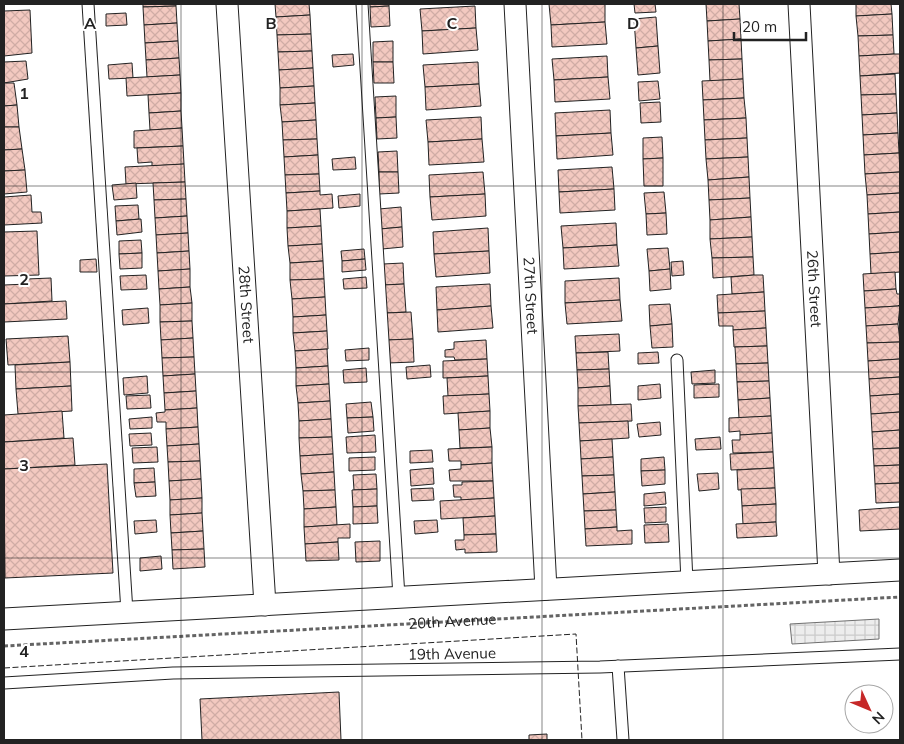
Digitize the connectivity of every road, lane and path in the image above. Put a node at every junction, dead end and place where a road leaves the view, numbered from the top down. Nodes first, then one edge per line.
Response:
1 (88, 4) edge
2 (228, 4) edge
3 (362, 4) edge
4 (515, 4) edge
5 (799, 4) edge
6 (677, 360) dead end
7 (900, 570) edge
8 (829, 574) junction
9 (687, 582) junction
10 (546, 589) junction
11 (900, 596) edge
12 (399, 598) junction
13 (265, 604) junction
14 (127, 612) junction
15 (4, 619) edge
16 (4, 646) edge
17 (900, 654) edge
18 (618, 666) junction
19 (4, 683) edge
20 (623, 740) edge

1 - 14 lane
2 - 13 street, 28th Street
3 - 12 lane
4 - 10 street, 27th Street
5 - 8 street, 26th Street
6 - 9 lane
7 - 8 street, 20th Avenue
8 - 9 street, 20th Avenue
9 - 10 street, 20th Avenue
10 - 12 street, 20th Avenue
11 - 16 path, 20th Avenue
12 - 13 street, 20th Avenue
13 - 14 street, 20th Avenue
14 - 15 street, 20th Avenue
17 - 18 lane, 19th Avenue
18 - 19 lane, 19th Avenue
18 - 20 lane

